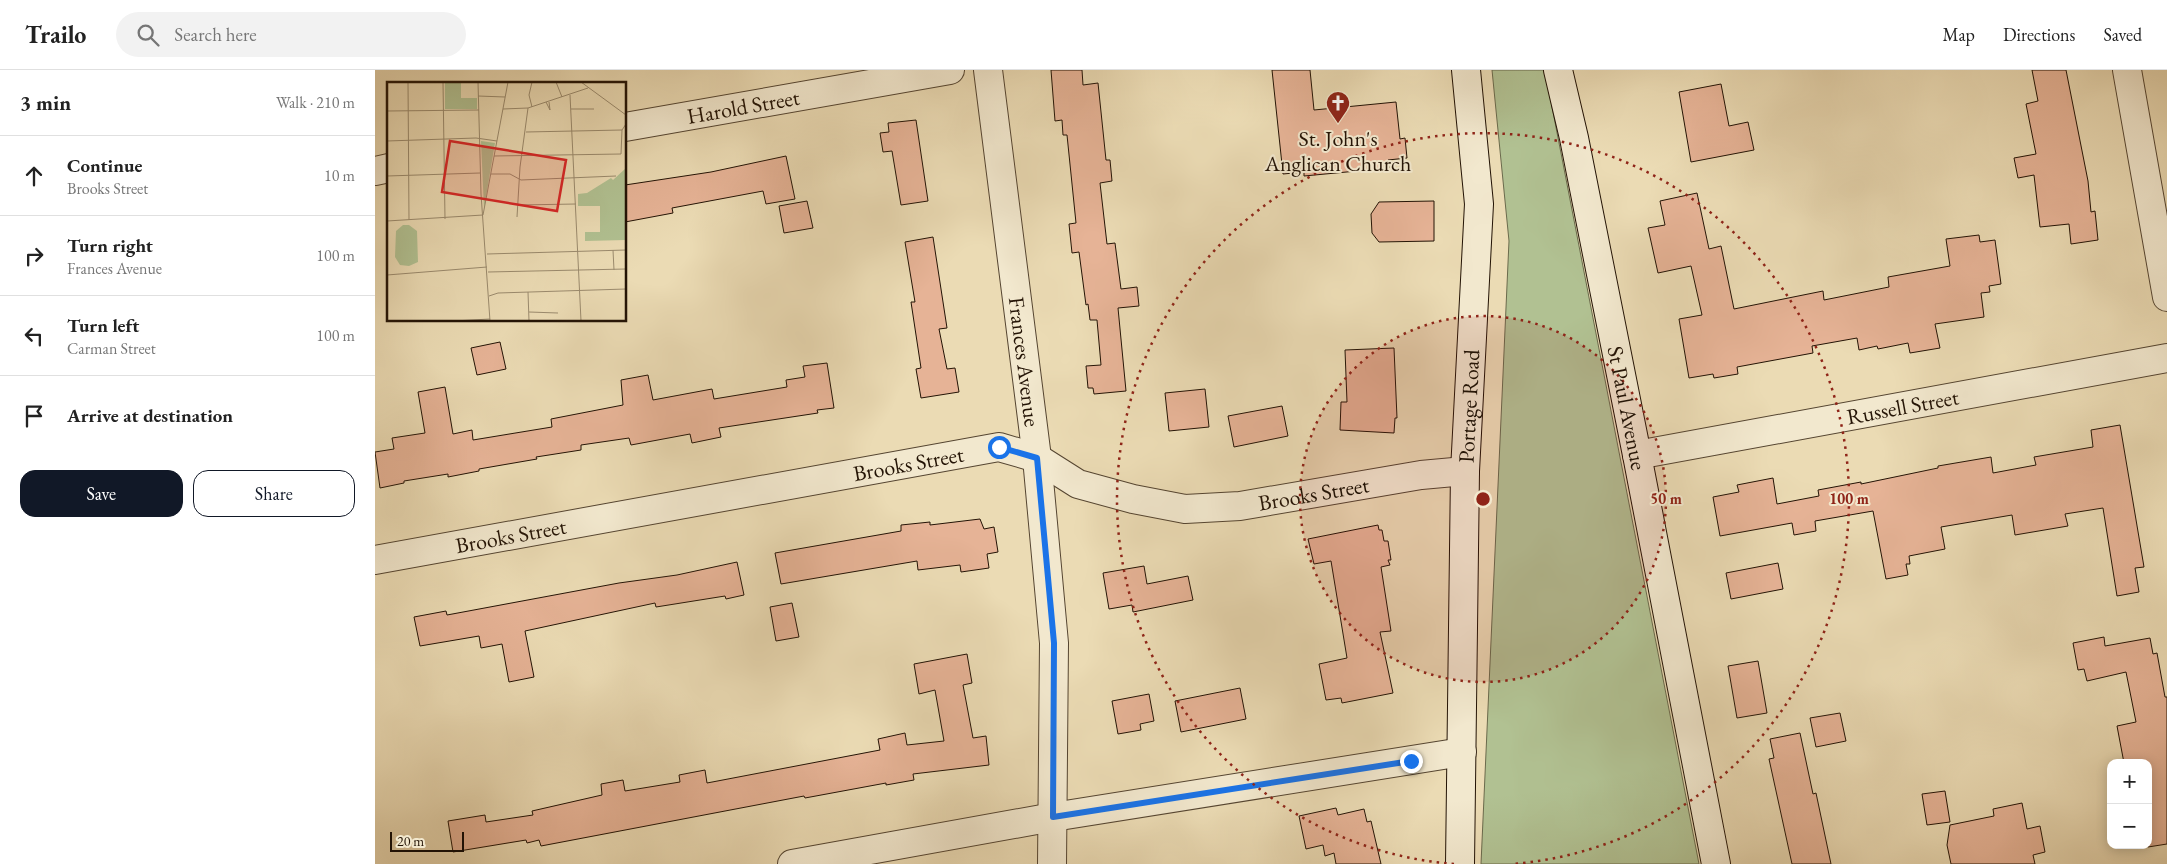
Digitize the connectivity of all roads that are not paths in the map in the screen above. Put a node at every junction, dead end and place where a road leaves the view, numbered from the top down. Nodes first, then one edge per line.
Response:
1 (950, 70) edge
2 (988, 70) edge
3 (1466, 70) edge
4 (1558, 70) edge
5 (2127, 70) edge
6 (626, 127) edge
7 (2167, 297) edge
8 (2167, 358) edge
9 (1637, 455) junction
10 (1037, 458) junction
11 (1465, 470) junction
12 (375, 560) edge
13 (1462, 752) junction
14 (1053, 817) junction
15 (792, 864) edge
16 (1052, 864) edge
17 (1460, 864) edge
18 (1716, 864) edge

1 - 6 street, Harold Street
2 - 10 street, Frances Avenue
3 - 11 street, Portage Road
4 - 9 street, St Paul Avenue
5 - 7 street
8 - 9 street, Russell Street
9 - 18 street, St Paul Avenue
10 - 11 street, Brooks Street
10 - 12 street, Brooks Street
10 - 14 street, Frances Avenue
11 - 13 street, Portage Road
13 - 14 street
13 - 17 street, Portage Road
14 - 15 street
14 - 16 street, Frances Avenue

